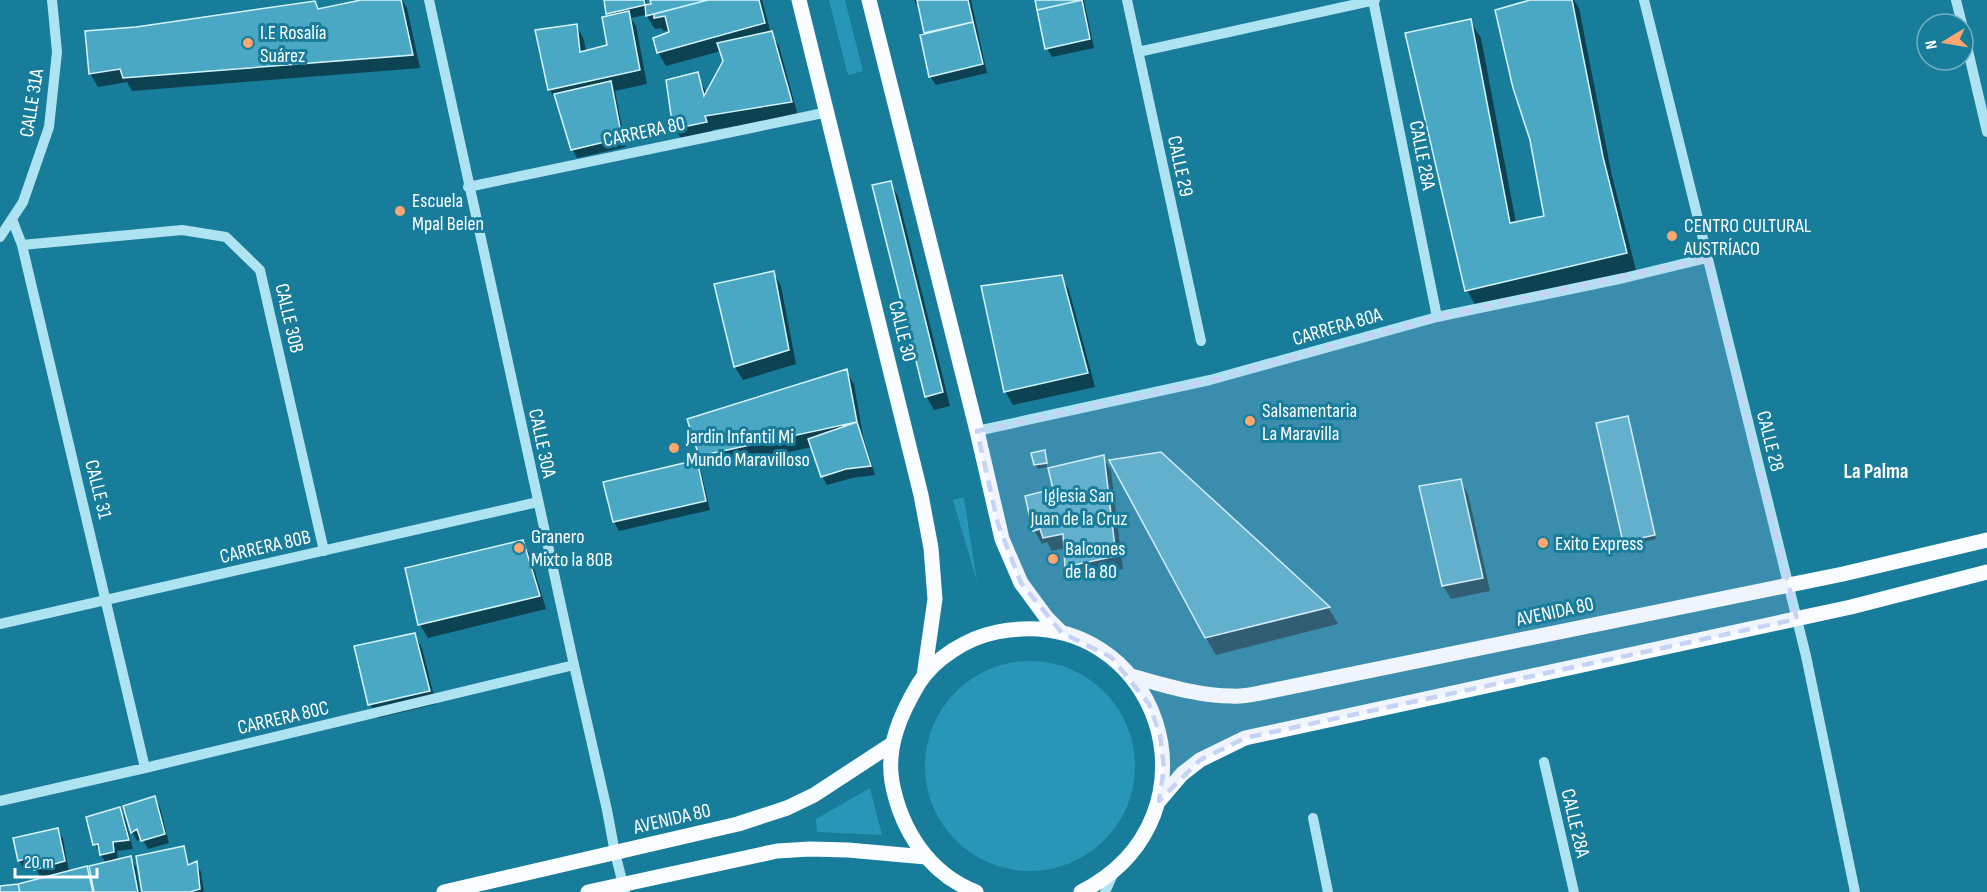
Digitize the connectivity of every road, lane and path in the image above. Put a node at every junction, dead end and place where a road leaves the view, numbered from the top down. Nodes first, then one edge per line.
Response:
1 (51, 0) edge
2 (429, 0) edge
3 (799, 0) edge
4 (869, 0) edge
5 (1126, 0) edge
6 (1374, 0) edge
7 (1644, 0) edge
8 (1138, 52) junction
9 (1973, 72) edge
10 (828, 112) junction
11 (1987, 132) edge
12 (468, 186) junction
13 (12, 219) junction
14 (0, 237) edge
15 (22, 245) junction
16 (1707, 258) junction
17 (1437, 317) junction
18 (1201, 341) dead end
19 (977, 431) junction
20 (538, 502) junction
21 (1987, 540) edge
22 (324, 551) junction
23 (1987, 573) edge
24 (1788, 585) junction
25 (107, 600) junction
26 (1797, 619) junction
27 (0, 624) edge
28 (1062, 633) junction
29 (574, 666) junction
30 (924, 676) junction
31 (1131, 676) junction
32 (892, 744) junction
33 (1544, 762) dead end
34 (145, 768) junction
35 (0, 801) edge
36 (1159, 801) junction
37 (1313, 818) dead end
38 (615, 853) junction
39 (926, 857) junction
40 (1114, 872) junction
41 (624, 888) edge
42 (970, 891) edge
43 (444, 892) edge
44 (588, 892) edge
45 (1081, 892) edge
46 (1105, 892) edge
47 (1328, 892) edge
48 (1574, 892) edge
49 (1855, 892) edge

1 - 13 street, CALLE 31A
2 - 12 street, CALLE 30A
3 - 10 main road, CALLE 30
4 - 19 main road
5 - 8 street, CALLE 29
6 - 8 street
6 - 17 street, CALLE 28A
7 - 16 street, CALLE 28
8 - 18 street, CALLE 29
9 - 11 street
10 - 12 street, CARRERA 80
10 - 30 main road, CALLE 30
12 - 20 street, CALLE 30A
13 - 14 street, CALLE 31A
13 - 15 street, CALLE 31
15 - 22 street, CALLE 30B
15 - 25 street, CALLE 31
16 - 17 street, CARRERA 80A
16 - 24 street, CALLE 28
17 - 19 street, CARRERA 80A
19 - 28 main road
20 - 22 street, CARRERA 80B
20 - 29 street, CALLE 30A
21 - 24 main road, AVENIDA 80
22 - 25 street, CARRERA 80B
23 - 26 main road
24 - 26 street, CALLE 28
24 - 31 main road, AVENIDA 80
25 - 27 street, CARRERA 80B
25 - 34 street, CALLE 31
26 - 36 main road
26 - 49 street, CALLE 28
28 - 30 main road
28 - 31 main road
29 - 34 street, CARRERA 80C
29 - 38 street, CALLE 30A
30 - 32 main road
31 - 36 main road
32 - 38 main road, AVENIDA 80
32 - 39 main road
33 - 48 street, CALLE 28A
34 - 35 street, CARRERA 80C
36 - 40 main road
37 - 47 street
38 - 41 street, CALLE 30A
38 - 43 main road, AVENIDA 80
39 - 41 main road
39 - 42 main road
40 - 45 main road
40 - 46 street
41 - 44 main road

